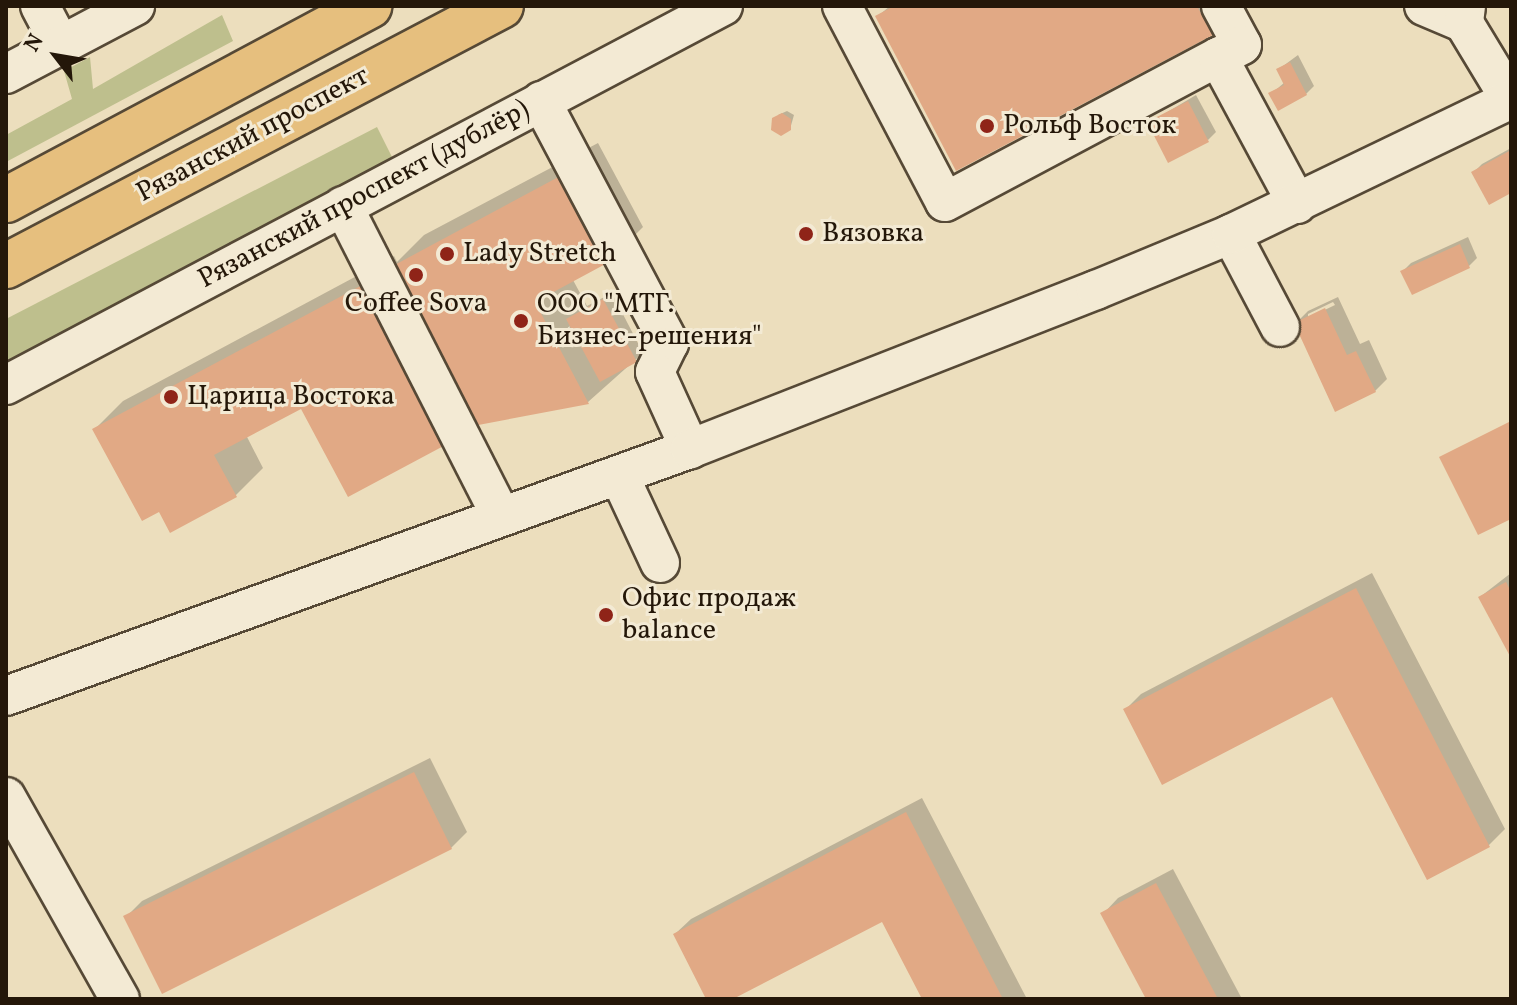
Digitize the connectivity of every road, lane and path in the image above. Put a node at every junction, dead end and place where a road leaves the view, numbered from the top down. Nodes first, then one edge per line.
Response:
1 (40, 6) edge
2 (135, 6) edge
3 (370, 6) edge
4 (501, 6) edge
5 (723, 6) edge
6 (842, 6) edge
7 (1221, 6) edge
8 (1424, 6) edge
9 (1465, 14) edge
10 (60, 44) junction
11 (1218, 57) junction
12 (6, 74) edge
13 (1510, 99) edge
14 (541, 101) junction
15 (6, 200) edge
16 (1297, 204) junction
17 (343, 206) junction
18 (1231, 234) junction
19 (6, 266) edge
20 (1280, 327) dead end
21 (6, 385) edge
22 (690, 449) junction
23 (619, 475) junction
24 (501, 516) junction
25 (660, 563) dead end
26 (6, 696) edge
27 (6, 797) edge
28 (120, 999) edge

1 - 10 street
2 - 10 street
3 - 15 main road, Рязанский проспект
4 - 19 main road, Рязанский проспект
5 - 14 street, Рязанский проспект (дублёр)
6 - 11 street
7 - 11 street
8 - 9 street
9 - 13 street
10 - 12 street
11 - 16 street
13 - 16 street
14 - 17 street, Рязанский проспект (дублёр)
14 - 22 street
16 - 18 street
17 - 21 street, Рязанский проспект (дублёр)
17 - 24 street
18 - 20 street
18 - 22 street
22 - 23 street
23 - 24 street
23 - 25 street
24 - 26 street
27 - 28 street

